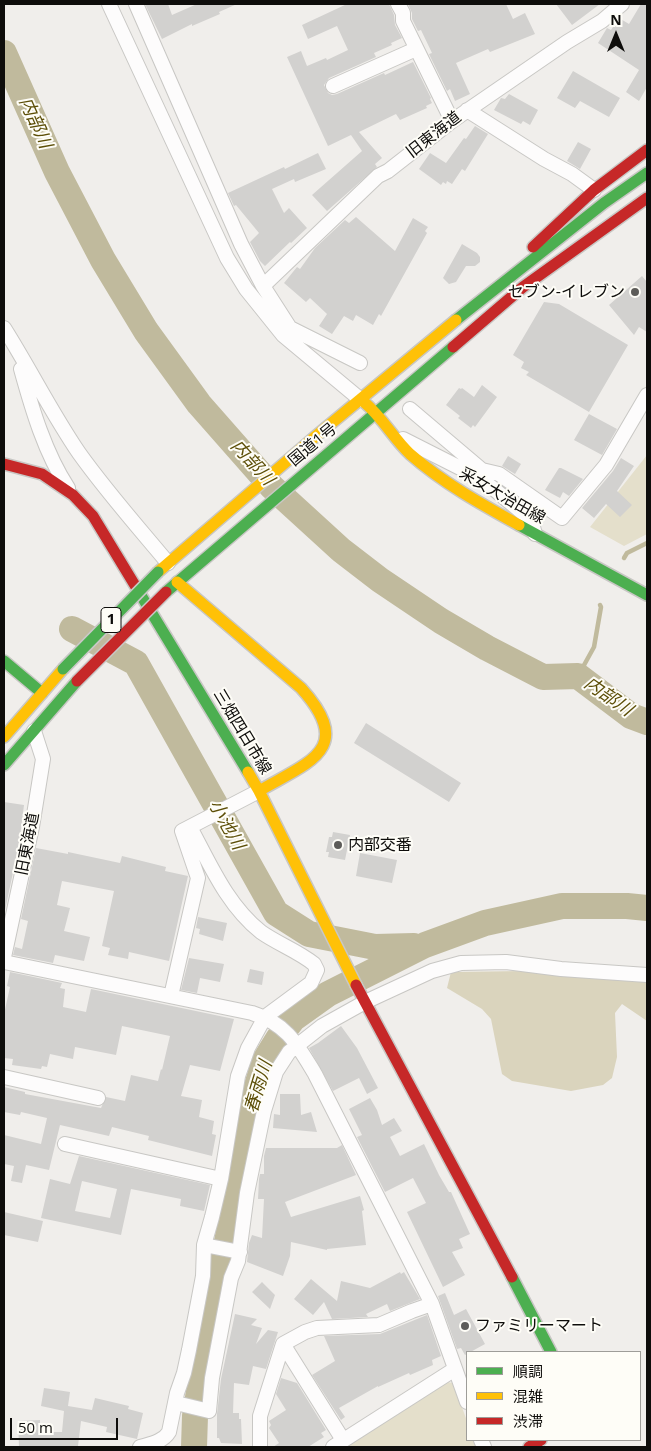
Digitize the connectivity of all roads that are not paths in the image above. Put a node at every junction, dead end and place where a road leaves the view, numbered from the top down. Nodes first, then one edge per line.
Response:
1 (109, 4) edge
2 (136, 4) edge
3 (398, 4) edge
4 (622, 4) edge
5 (416, 50) junction
6 (332, 86) dead end
7 (467, 110) junction
8 (452, 121) junction
9 (647, 150) edge
10 (647, 173) edge
11 (594, 190) junction
12 (647, 198) edge
13 (263, 286) junction
14 (476, 303) junction
15 (4, 328) edge
16 (286, 332) junction
17 (14, 344) junction
18 (360, 364) dead end
19 (647, 395) edge
20 (361, 400) junction
21 (410, 410) dead end
22 (377, 413) junction
23 (396, 436) junction
24 (4, 464) edge
25 (480, 474) junction
26 (73, 495) junction
27 (535, 534) junction
28 (163, 567) junction
29 (177, 582) junction
30 (647, 595) edge
31 (6, 664) edge
32 (42, 693) junction
33 (34, 731) junction
34 (4, 737) edge
35 (4, 765) edge
36 (259, 791) junction
37 (192, 826) junction
38 (4, 957) edge
39 (4, 962) edge
40 (647, 975) edge
41 (171, 996) junction
42 (363, 997) junction
43 (269, 1019) junction
44 (295, 1042) junction
45 (4, 1078) edge
46 (98, 1098) dead end
47 (65, 1144) dead end
48 (221, 1179) junction
49 (207, 1246) junction
50 (237, 1251) junction
51 (432, 1304) junction
52 (283, 1344) junction
53 (550, 1351) edge
54 (455, 1369) junction
55 (466, 1399) edge
56 (178, 1404) junction
57 (338, 1444) edge
58 (140, 1447) edge
59 (260, 1447) edge

1 - 16 street
2 - 13 street
3 - 5 street
4 - 7 street, 旧東海道
5 - 6 street
5 - 8 street
7 - 8 street, 旧東海道
7 - 11 street
8 - 13 street, 旧東海道
9 - 11 main road
10 - 14 main road, 国道1号 / 1
11 - 14 main road
12 - 22 main road, 国道1号 / 1
13 - 16 street
14 - 20 main road, 国道1号 / 1
15 - 17 street
16 - 18 street
16 - 20 street
17 - 26 street
17 - 28 street
19 - 25 street
20 - 22 main road, 采女大治田線
20 - 28 main road, 国道1号 / 1
21 - 25 street
22 - 23 main road, 采女大治田線
22 - 29 main road, 国道1号 / 1
23 - 25 street
23 - 27 main road, 采女大治田線
24 - 26 main road, 三畑四日市線
25 - 27 street
26 - 36 main road, 三畑四日市線
27 - 30 main road, 采女大治田線
28 - 32 main road, 国道1号 / 1, bridge
29 - 33 main road, 国道1号 / 1, bridge
29 - 36 main road, 三畑四日市線
31 - 32 main road
32 - 34 main road, 国道1号 / 1
33 - 35 main road, 国道1号 / 1
33 - 38 street, 旧東海道
36 - 37 street
36 - 42 main road
37 - 41 street
37 - 43 street
39 - 41 street
40 - 42 street
41 - 43 street
42 - 44 street
42 - 53 main road
43 - 44 street
43 - 48 street
44 - 50 street
44 - 51 street
45 - 46 street
47 - 48 street
48 - 49 street
49 - 50 street
49 - 56 street
50 - 56 street
51 - 52 street
51 - 54 street
52 - 57 street
52 - 59 street
54 - 55 street
54 - 57 street
56 - 58 street

